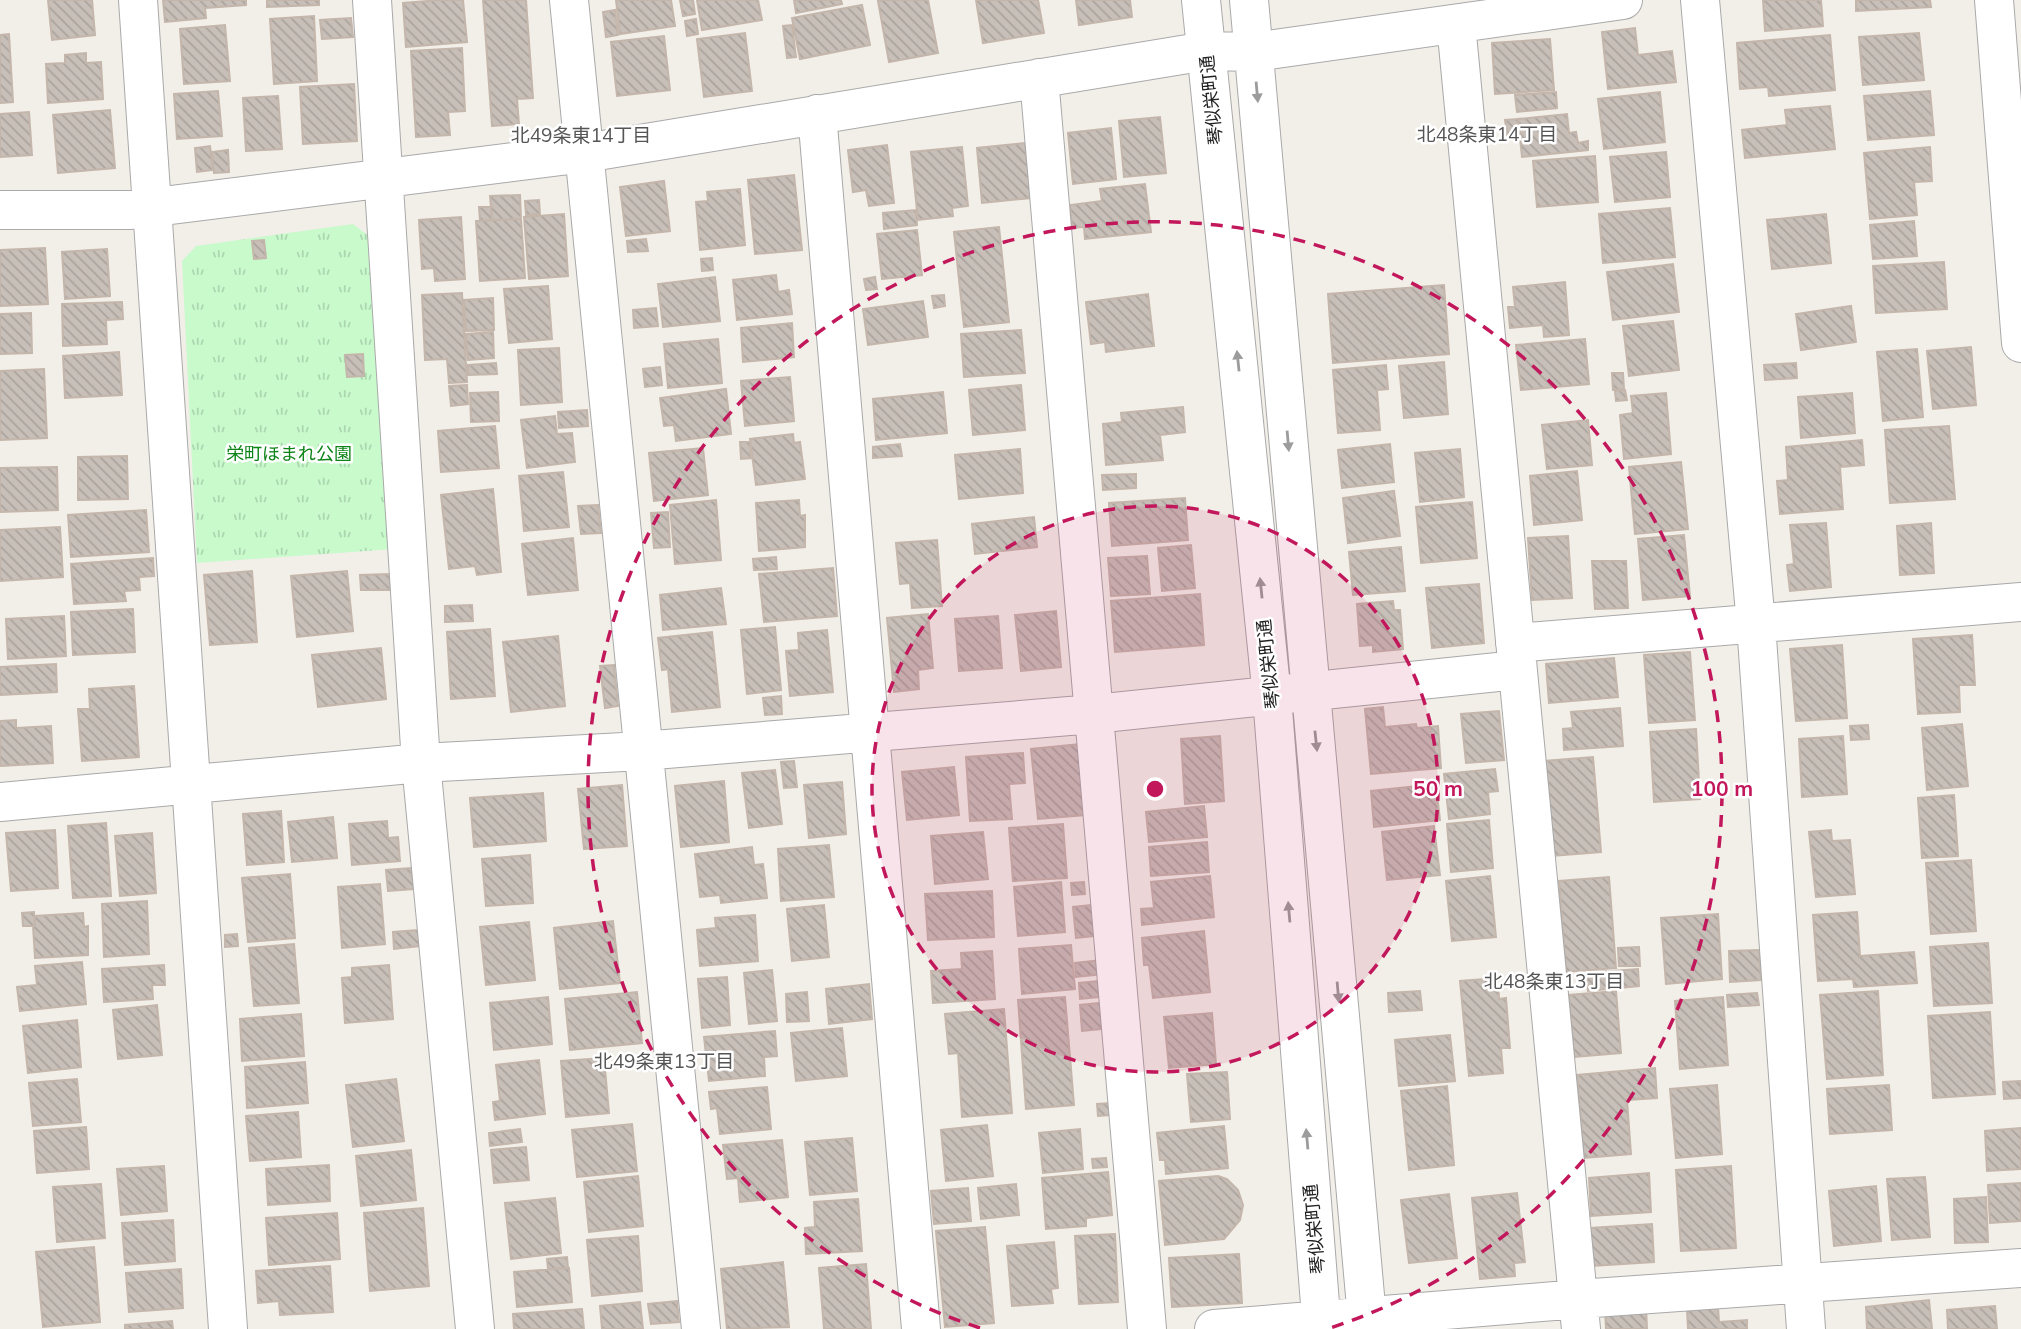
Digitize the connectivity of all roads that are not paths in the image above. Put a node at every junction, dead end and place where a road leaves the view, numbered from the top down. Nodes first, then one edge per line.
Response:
1 (138, 0) edge
2 (372, 0) edge
3 (569, 0) edge
4 (1201, 0) edge
5 (1250, 0) edge
6 (1623, 0) edge
7 (1700, 0) edge
8 (1994, 0) edge
9 (1471, 15) edge
10 (1206, 51) junction
11 (1254, 52) junction
12 (1038, 78) junction
13 (817, 114) junction
14 (585, 153) junction
15 (384, 178) junction
16 (151, 207) junction
17 (0, 210) edge
18 (2021, 343) edge
19 (2021, 602) edge
20 (1756, 624) junction
21 (1516, 657) junction
22 (1310, 693) junction
23 (1272, 696) junction
24 (1094, 714) junction
25 (870, 732) junction
26 (642, 751) junction
27 (421, 763) junction
28 (192, 785) junction
29 (0, 802) edge
30 (2021, 1268) edge
31 (1803, 1285) junction
32 (1580, 1314) edge
33 (1367, 1322) edge
34 (1321, 1325) edge
35 (229, 1329) edge
36 (475, 1329) edge
37 (701, 1329) edge
38 (921, 1329) edge
39 (1147, 1329) edge
40 (1214, 1329) edge
41 (1806, 1329) edge

1 - 16 street
2 - 15 street
3 - 14 street
4 - 10 street, 琴似栄町通
5 - 11 street
6 - 9 street
7 - 20 street
8 - 18 street
9 - 11 street
9 - 21 street
10 - 11 street
10 - 12 street
23 -> 10 street, 琴似栄町通
11 -> 22 street
12 - 13 street
12 - 24 street
13 - 14 street
13 - 25 street
14 - 15 street
14 - 26 street
15 - 16 street
15 - 27 street
16 - 17 street
16 - 28 street
19 - 20 street
20 - 21 street
20 - 31 street
21 - 22 street
21 - 32 street
22 - 23 street
22 -> 33 street
23 - 24 street
34 -> 23 street, 琴似栄町通
24 - 25 street
24 - 39 street
25 - 26 street
25 - 38 street
26 - 27 street
26 - 37 street
27 - 28 street
27 - 36 street
28 - 29 street
28 - 35 street
30 - 31 street
31 - 32 street
31 - 41 street
32 - 33 street
33 - 34 street
34 - 40 street

